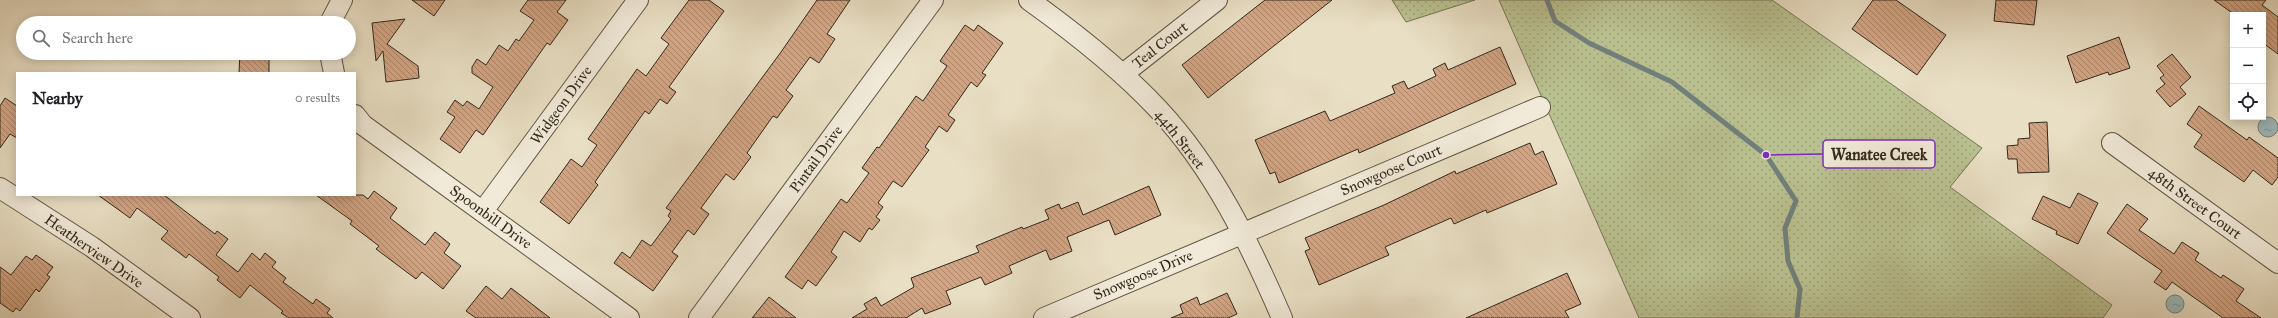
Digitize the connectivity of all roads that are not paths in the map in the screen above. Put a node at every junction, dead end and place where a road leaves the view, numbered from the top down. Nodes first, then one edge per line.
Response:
1 (342, 0) edge
2 (638, 0) edge
3 (933, 0) edge
4 (1029, 0) edge
5 (1217, 0) edge
6 (334, 16) edge
7 (331, 60) edge
8 (334, 72) edge
9 (1123, 74) junction
10 (1540, 106) dead end
11 (356, 116) edge
12 (2112, 144) dead end
13 (2, 194) edge
14 (483, 210) junction
15 (1242, 233) junction
16 (2278, 263) edge
17 (190, 318) edge
18 (629, 318) edge
19 (699, 318) edge
20 (1044, 318) edge
21 (1282, 318) edge

1 - 6 street
2 - 14 street, Widgeon Drive
3 - 19 street, Pintail Drive
4 - 9 street, 44th Street
5 - 9 street, Teal Court
7 - 8 street
9 - 15 street, 44th Street
10 - 15 street, Snowgoose Court
11 - 14 street, Spoonbill Drive
12 - 16 street, 48th Street Court
13 - 17 street, Heatherview Drive
14 - 18 street, Spoonbill Drive
15 - 20 street, Snowgoose Drive
15 - 21 street, 44th Street

